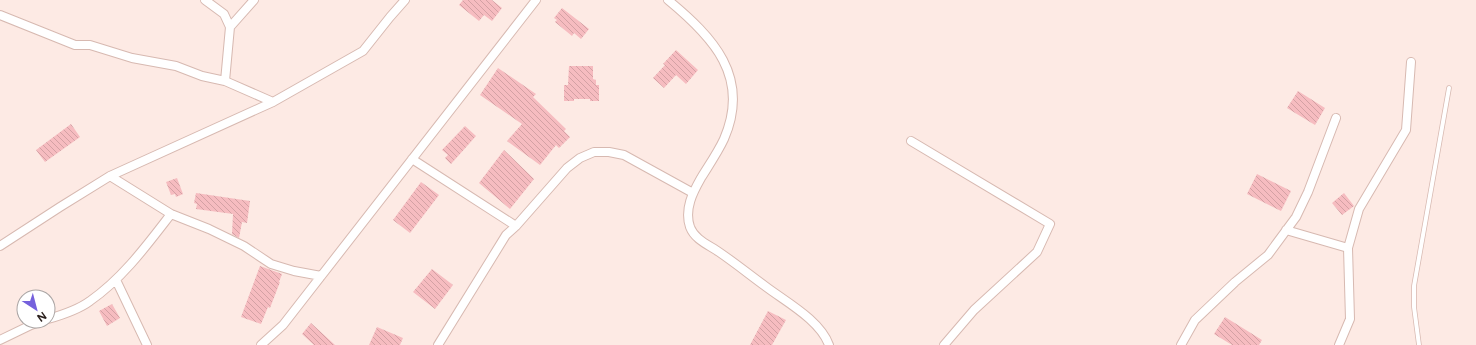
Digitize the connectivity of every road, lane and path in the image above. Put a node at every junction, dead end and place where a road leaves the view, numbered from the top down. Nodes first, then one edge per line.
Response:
1 (205, 0) edge
2 (254, 0) edge
3 (406, 0) edge
4 (536, 0) edge
5 (668, 0) edge
6 (0, 14) edge
7 (230, 27) junction
8 (1411, 62) dead end
9 (225, 81) junction
10 (1449, 88) dead end
11 (273, 102) junction
12 (1336, 118) dead end
13 (911, 141) dead end
14 (412, 159) junction
15 (110, 176) junction
16 (693, 193) junction
17 (171, 214) junction
18 (516, 226) junction
19 (1286, 230) junction
20 (0, 246) edge
21 (1348, 248) junction
22 (321, 276) junction
23 (116, 280) junction
24 (56, 317) edge
25 (23, 329) edge
26 (0, 340) edge
27 (146, 345) edge
28 (261, 345) edge
29 (438, 345) edge
30 (829, 345) edge
31 (944, 345) edge
32 (1181, 345) edge
33 (1339, 345) edge
34 (1419, 345) edge

1 - 7 street
2 - 7 street
3 - 11 street
4 - 14 street
5 - 16 street
6 - 9 street
7 - 9 street
8 - 21 street
9 - 11 street
10 - 34 lane
11 - 15 street
12 - 19 street
13 - 31 street
14 - 18 street
14 - 22 street
15 - 17 street
15 - 20 street
16 - 18 street
16 - 30 street
17 - 22 street
17 - 23 street
18 - 29 street
19 - 21 street
19 - 32 street
21 - 33 street
22 - 28 street
23 - 24 street
23 - 27 street
25 - 26 street

